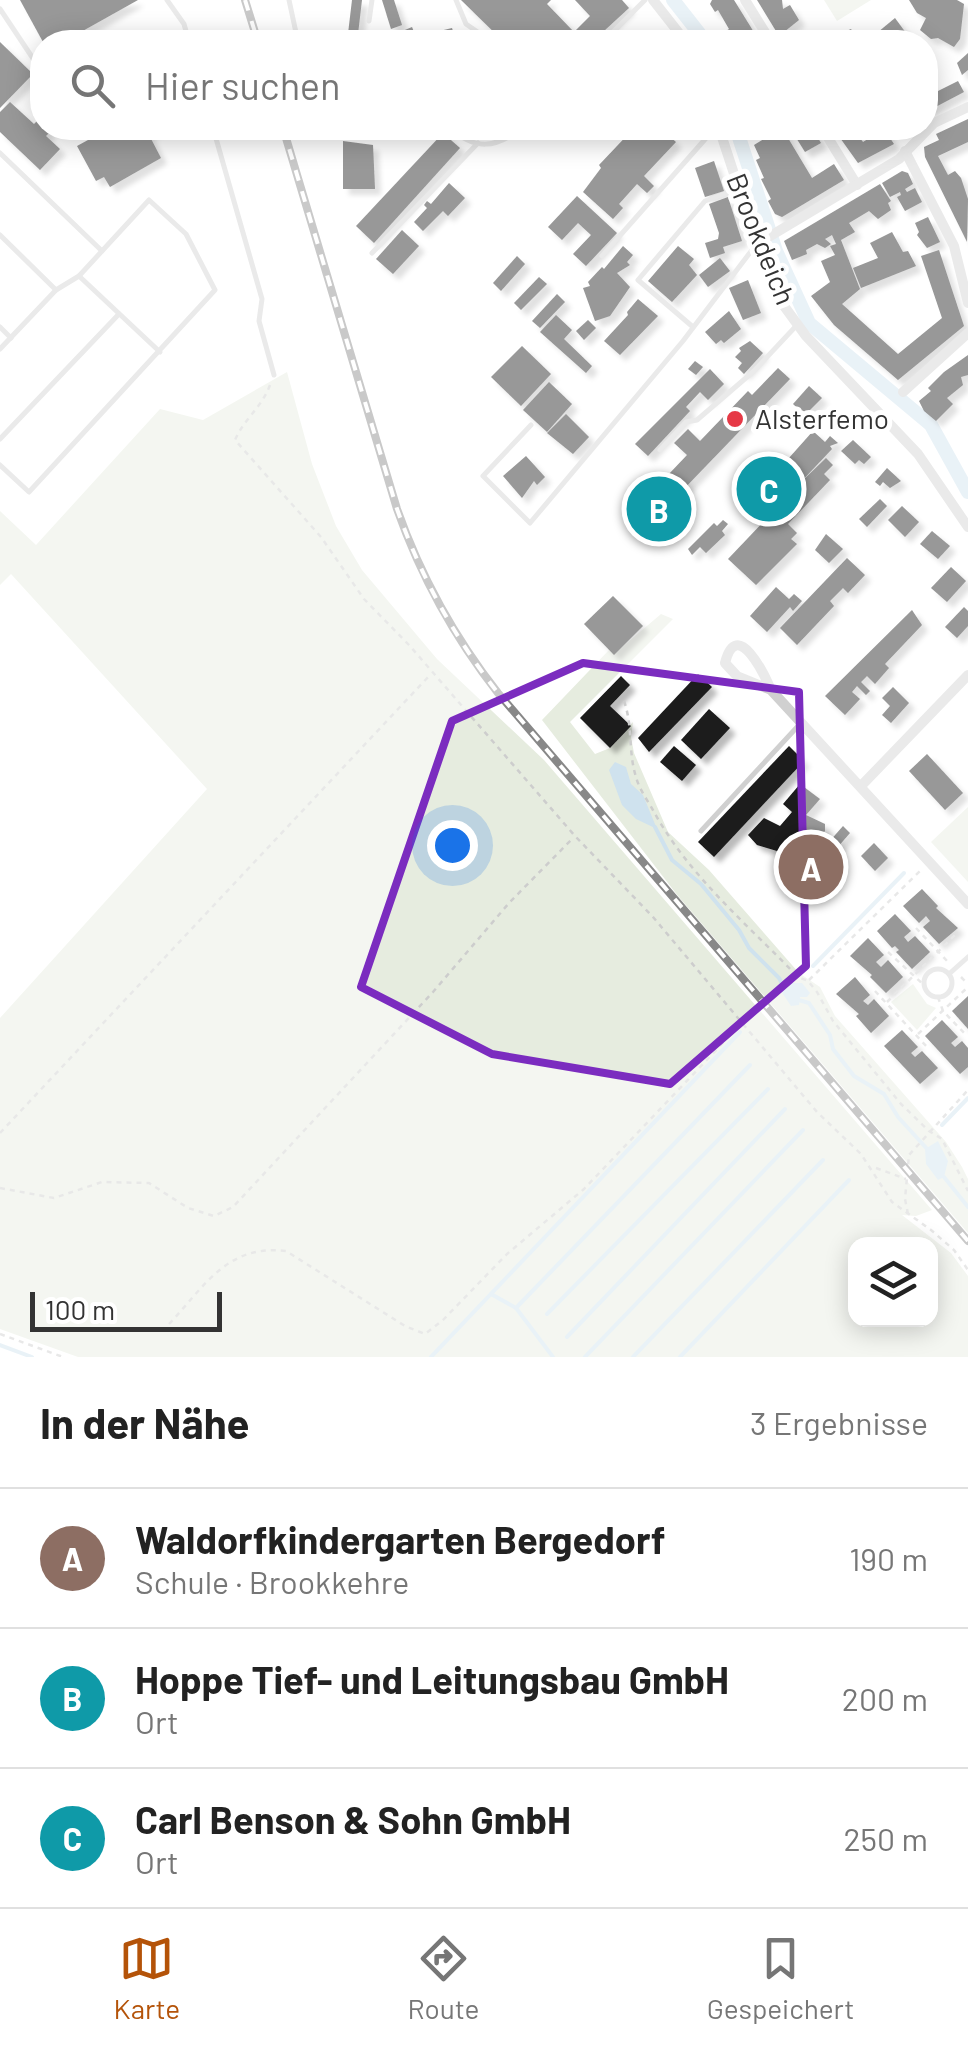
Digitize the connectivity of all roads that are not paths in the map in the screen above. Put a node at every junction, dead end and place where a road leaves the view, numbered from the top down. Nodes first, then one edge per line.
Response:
1 (167, 0) edge
2 (289, 0) edge
3 (372, 0) edge
4 (456, 0) edge
5 (649, 0) edge
6 (745, 0) edge
7 (0, 9) edge
8 (370, 21) dead end
9 (186, 30) edge
10 (295, 30) edge
11 (475, 30) edge
12 (615, 30) edge
13 (675, 30) edge
14 (764, 30) edge
15 (30, 54) edge
16 (968, 107) edge
17 (938, 122) edge
18 (216, 140) edge
19 (463, 140) edge
20 (502, 140) edge
21 (713, 140) edge
22 (727, 140) edge
23 (829, 140) edge
24 (917, 140) edge
25 (478, 143) junction
26 (906, 151) junction
27 (0, 154) edge
28 (857, 185) junction
29 (738, 189) junction
30 (0, 235) edge
31 (762, 242) junction
32 (102, 251) junction
33 (372, 253) dead end
34 (602, 256) dead end
35 (78, 276) junction
36 (56, 290) junction
37 (968, 303) edge
38 (118, 314) junction
39 (798, 325) junction
40 (0, 327) edge
41 (694, 328) junction
42 (968, 333) edge
43 (11, 338) junction
44 (0, 349) edge
45 (160, 352) junction
46 (274, 375) road end
47 (903, 392) dead end
48 (530, 425) dead end
49 (0, 438) edge
50 (660, 450) dead end
51 (0, 465) edge
52 (968, 528) edge
53 (968, 675) edge
54 (771, 690) junction
55 (802, 723) junction
56 (861, 786) junction
57 (701, 831) dead end
58 (968, 904) edge
59 (968, 956) edge
60 (952, 972) junction

1 - 9 lane
2 - 10 lane
3 - 8 lane
4 - 11 lane
5 - 12 lane
5 - 13 street
6 - 14 street
7 - 15 lane
16 - 17 street
18 - 46 lane
19 - 25 lane
20 - 25 lane
21 - 34 lane
22 - 29 street, Brookdeich
23 - 28 street
24 - 26 street
25 - 33 lane
26 - 28 street
26 - 37 street
27 - 32 lane
28 - 31 street
29 - 31 street, Brookdeich
29 - 41 lane
30 - 36 lane
31 - 39 street, Brookdeich
31 - 41 lane
32 - 35 lane
32 - 45 lane
35 - 36 lane
35 - 38 lane
36 - 43 lane
38 - 45 lane
38 - 49 lane
39 - 50 lane
39 - 52 street, Brookdeich
40 - 43 lane
41 - 48 lane
42 - 47 street
43 - 44 lane
45 - 51 lane
53 - 56 street
54 - 54 street
54 - 55 street
55 - 56 street
55 - 57 lane
56 - 58 street
59 - 60 lane
60 - 60 lane

